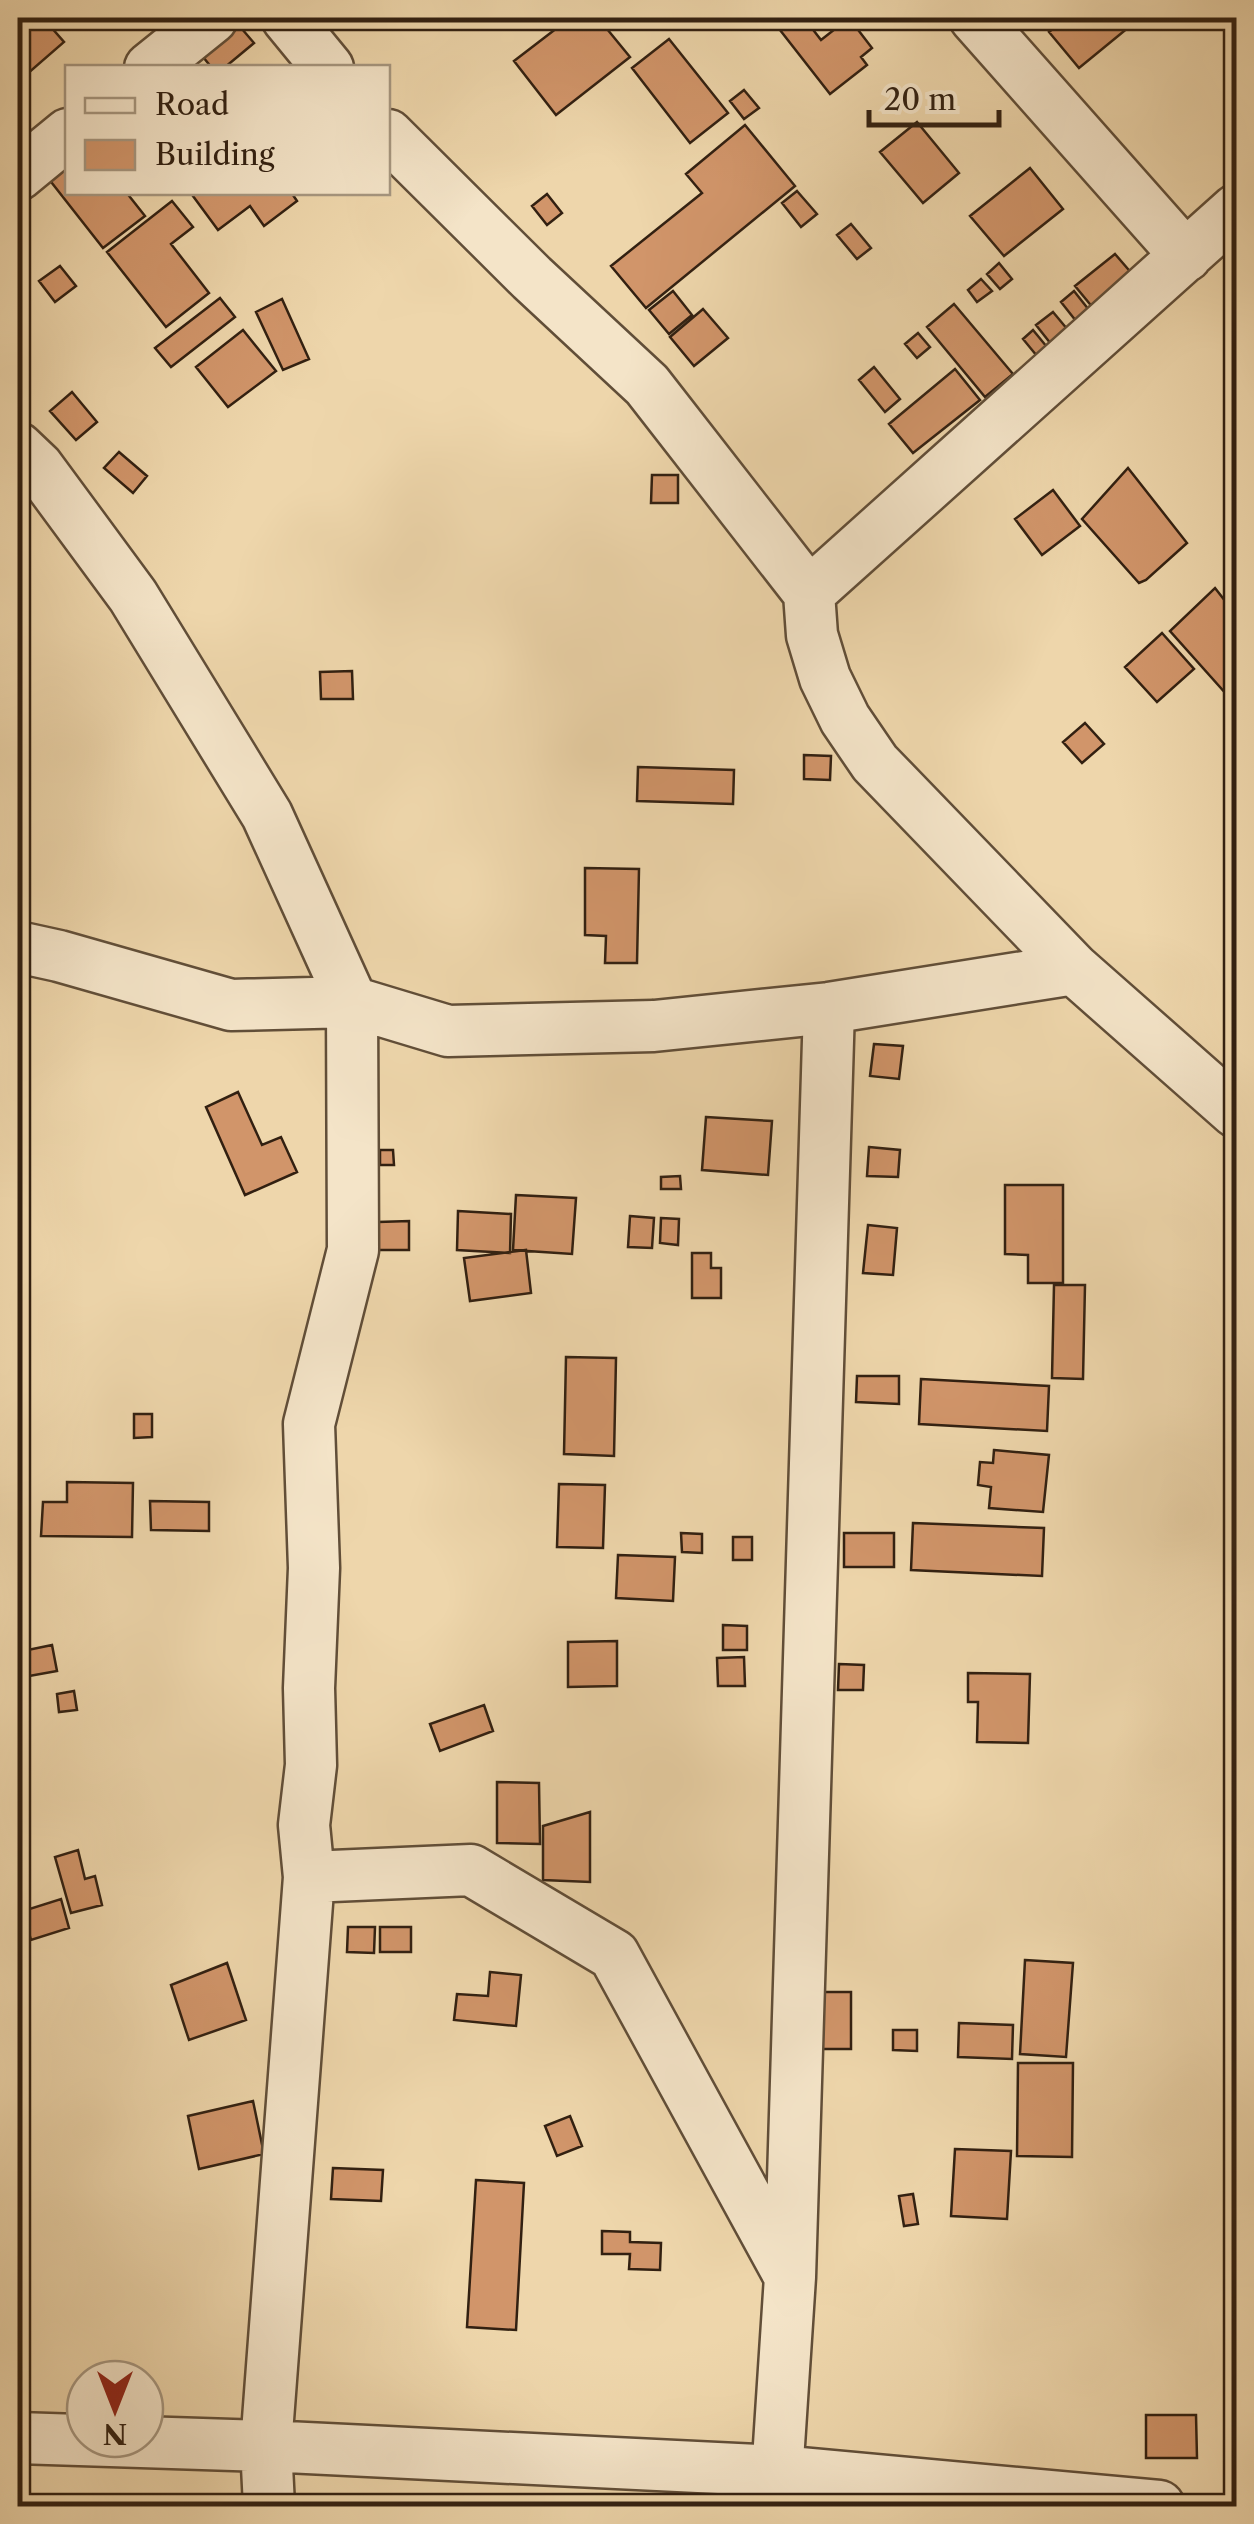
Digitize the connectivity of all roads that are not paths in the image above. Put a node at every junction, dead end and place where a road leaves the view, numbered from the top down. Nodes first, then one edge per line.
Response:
1 (212, 18) edge
2 (287, 18) edge
3 (976, 18) edge
4 (154, 65) edge
5 (326, 65) edge
6 (65, 136) edge
7 (390, 137) edge
8 (18, 175) edge
9 (1236, 210) edge
10 (1186, 256) junction
11 (18, 448) edge
12 (808, 594) junction
13 (18, 947) edge
14 (1074, 969) junction
15 (352, 1002) junction
16 (829, 1008) junction
17 (1236, 1112) edge
18 (309, 1877) junction
19 (790, 2277) junction
20 (18, 2438) edge
21 (266, 2446) junction
22 (776, 2489) edge
23 (270, 2506) edge
24 (1160, 2506) edge

1 - 4 street
2 - 5 street
3 - 10 street
6 - 8 street
7 - 12 street
9 - 10 street
10 - 12 street
11 - 15 street
12 - 14 street
13 - 15 street
14 - 16 street
14 - 17 street
15 - 16 street
15 - 18 street
16 - 19 street
18 - 19 street
18 - 21 street
19 - 22 street
20 - 21 street
21 - 22 street
21 - 23 street
22 - 24 street

